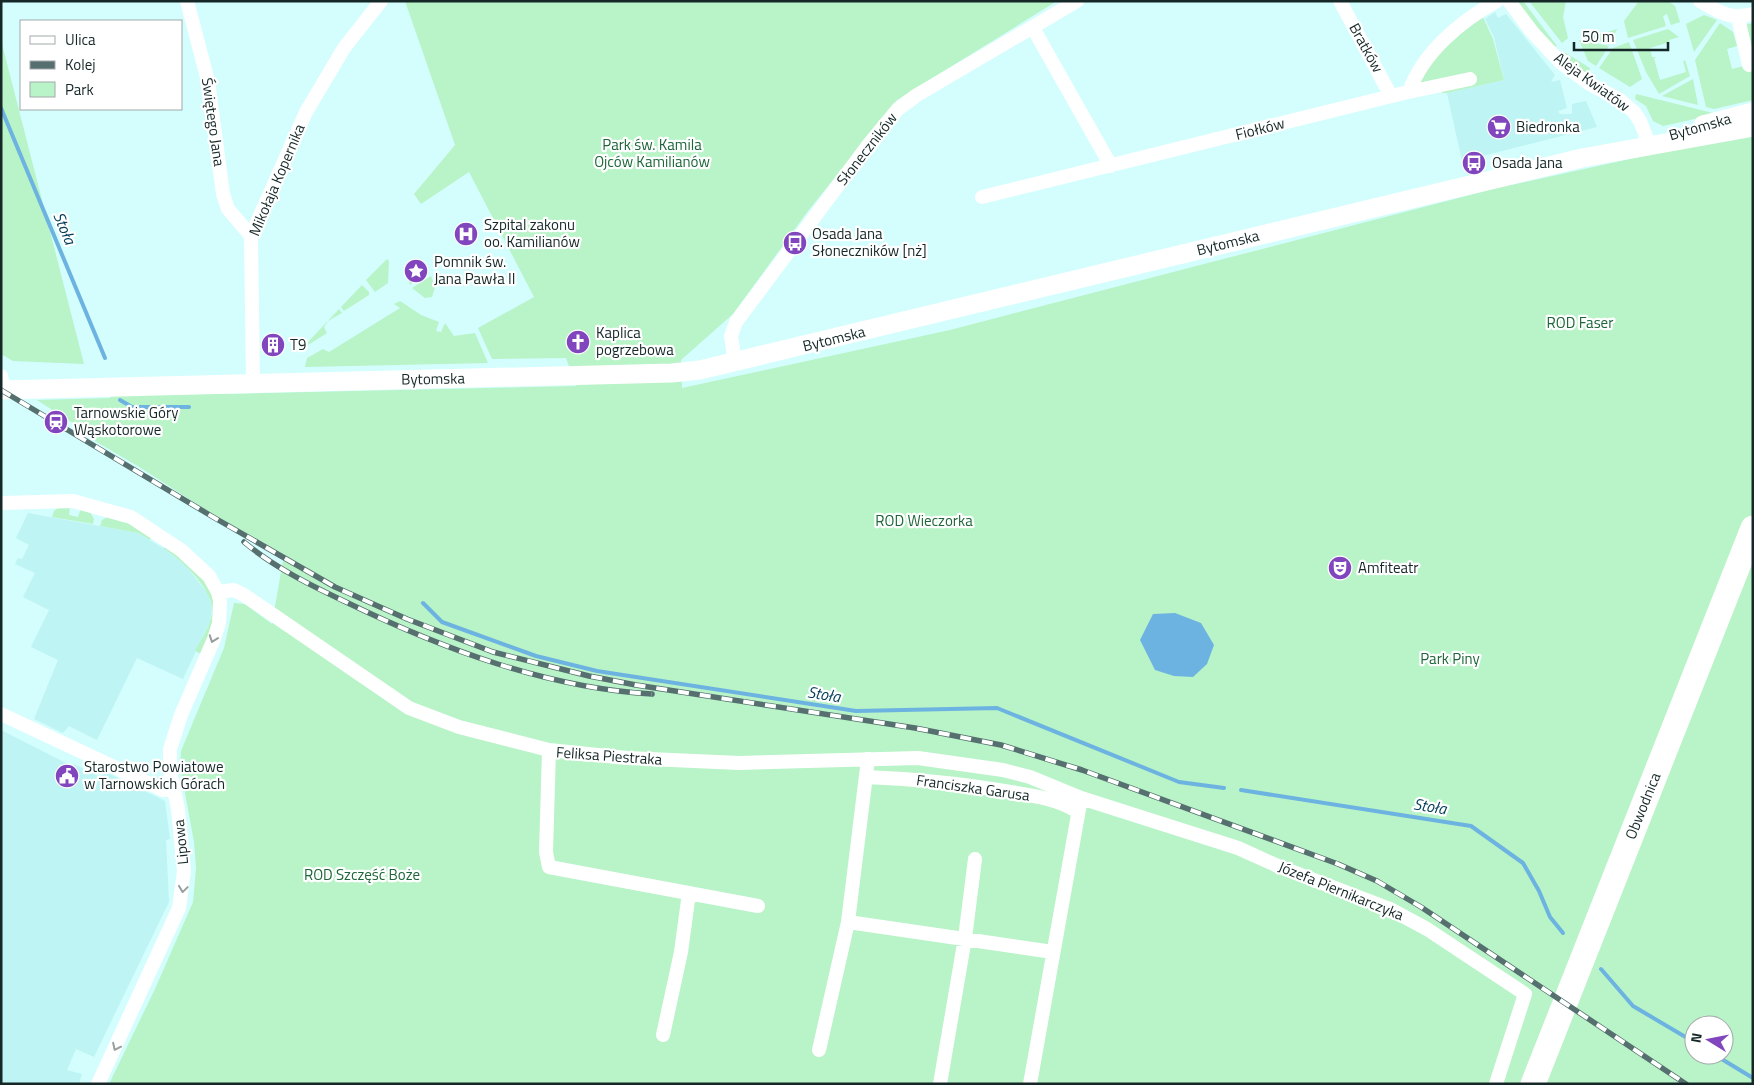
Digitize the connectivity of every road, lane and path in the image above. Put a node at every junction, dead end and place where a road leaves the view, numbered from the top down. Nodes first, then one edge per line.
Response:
1 (187, 1) edge
2 (381, 1) edge
3 (1340, 1) edge
4 (1496, 1) edge
5 (1509, 1) edge
6 (1700, 1) edge
7 (1073, 2) edge
8 (1753, 14) edge
9 (1738, 18) junction
10 (1033, 28) junction
11 (1749, 65) dead end
12 (1470, 79) dead end
13 (1409, 92) junction
14 (1391, 96) junction
15 (1753, 112) edge
16 (1753, 127) edge
17 (1648, 144) junction
18 (1111, 166) junction
19 (982, 197) dead end
20 (251, 236) junction
21 (735, 363) junction
22 (253, 382) junction
23 (2, 385) edge
24 (1, 502) edge
25 (1753, 528) edge
26 (218, 592) junction
27 (1, 714) edge
28 (549, 750) junction
29 (868, 759) junction
30 (866, 777) junction
31 (173, 789) junction
32 (1081, 798) junction
33 (1078, 812) junction
34 (975, 859) dead end
35 (689, 893) junction
36 (758, 906) dead end
37 (848, 922) junction
38 (965, 938) junction
39 (1053, 952) junction
40 (663, 1034) dead end
41 (819, 1050) dead end
42 (98, 1084) edge
43 (940, 1084) edge
44 (1030, 1084) edge
45 (1496, 1084) edge
46 (1533, 1084) edge

1 - 20 street, Świętego Jana
2 - 20 street, Mikołaja Kopernika
3 - 14 street, Bratków
4 - 13 street
5 - 17 street, Aleja Kwiatów
6 - 9 street
7 - 10 street, Słoneczników
8 - 9 street
9 - 11 street
10 - 18 street
10 - 21 street, Słoneczników
12 - 13 street, Fiołków
13 - 14 street, Fiołków
14 - 18 street, Fiołków
15 - 17 street, Bytomska
16 - 17 street, Bytomska
17 - 21 street, Bytomska
18 - 19 street, Fiołków
20 - 22 street, Mikołaja Kopernika
21 - 22 street, Bytomska
22 - 23 street, Bytomska
24 - 26 street
25 - 46 highway, Obwodnica
26 - 28 street
26 -> 31 street, Lipowa
27 - 31 street
28 - 29 street, Feliksa Piestraka
28 - 35 street, Feliksa Piestraka
29 - 30 street
29 - 32 street, Feliksa Piestraka
30 - 33 street, Franciszka Garusa
30 - 37 street
31 -> 42 street, Lipowa
32 - 33 street
32 - 45 street, Józefa Piernikarczyka
33 - 39 street
34 - 38 street
35 - 36 street, Feliksa Piestraka
35 - 40 street
37 - 38 street
37 - 41 street
38 - 39 street
38 - 43 street
39 - 44 street

